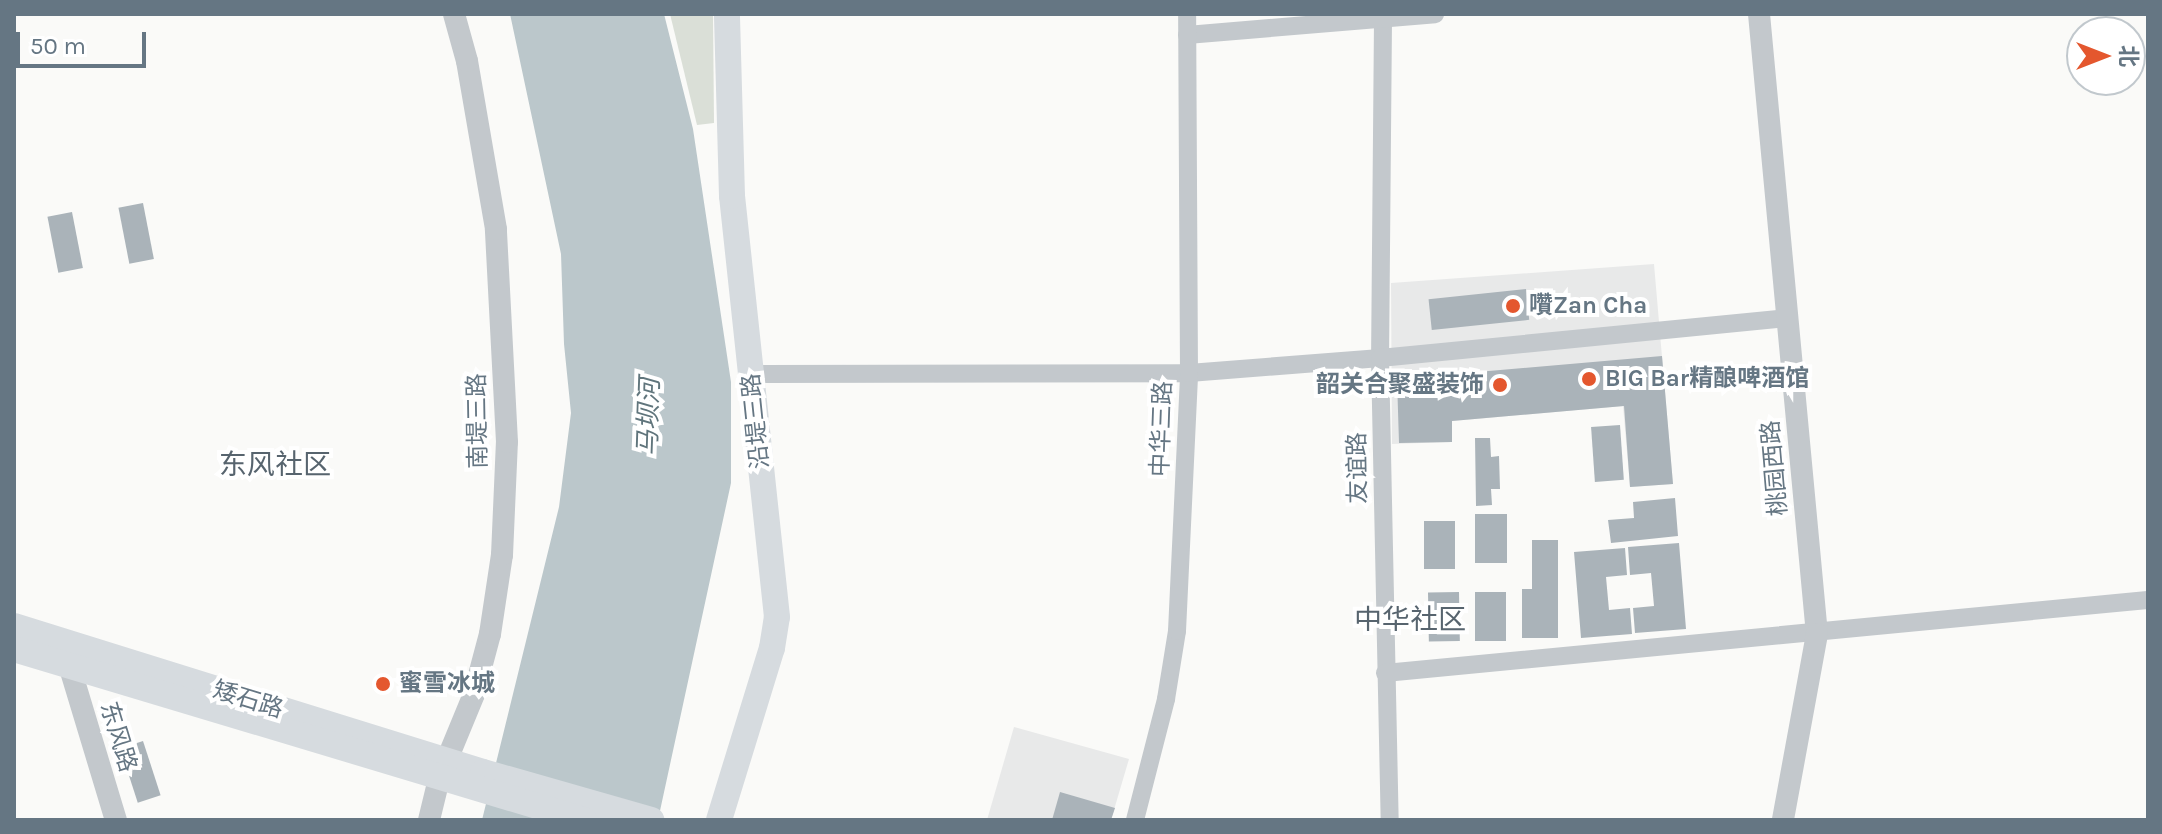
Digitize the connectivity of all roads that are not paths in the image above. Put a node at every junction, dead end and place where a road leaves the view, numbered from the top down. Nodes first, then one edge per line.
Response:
1 (454, 14) edge
2 (727, 14) edge
3 (1187, 14) edge
4 (1435, 14) edge
5 (1759, 14) edge
6 (1393, 17) edge
7 (1187, 35) junction
8 (1787, 318) junction
9 (1380, 358) junction
10 (1189, 373) junction
11 (751, 374) junction
12 (2148, 600) edge
13 (14, 626) edge
14 (1817, 634) junction
15 (14, 649) edge
16 (70, 668) junction
17 (1385, 673) junction
18 (442, 770) junction
19 (481, 781) junction
20 (116, 820) edge
21 (429, 820) edge
22 (584, 820) edge
23 (651, 820) edge
24 (719, 820) edge
25 (1135, 820) edge
26 (1390, 820) edge
27 (1783, 820) edge

1 - 18 street, 南堤三路
2 - 11 main road, 沿堤三路
3 - 7 street, 中华三路
4 - 6 street
5 - 8 street, 桃园西路
6 - 7 street
6 - 9 street, 友谊路
7 - 10 street, 中华三路
8 - 9 street
8 - 14 street, 桃园西路
9 - 10 street
9 - 17 street, 友谊路
10 - 11 street
10 - 25 street, 中华三路
11 - 24 main road, 沿堤三路
12 - 14 street
13 - 18 main road, 矮石路
14 - 17 street
14 - 27 street, 桃园西路
15 - 16 main road, 矮石路
16 - 18 main road, 矮石路
16 - 20 street, 东风路
17 - 26 street, 友谊路
18 - 19 main road, 矮石路
18 - 21 street, 南堤三路
19 - 22 main road
19 - 23 main road

